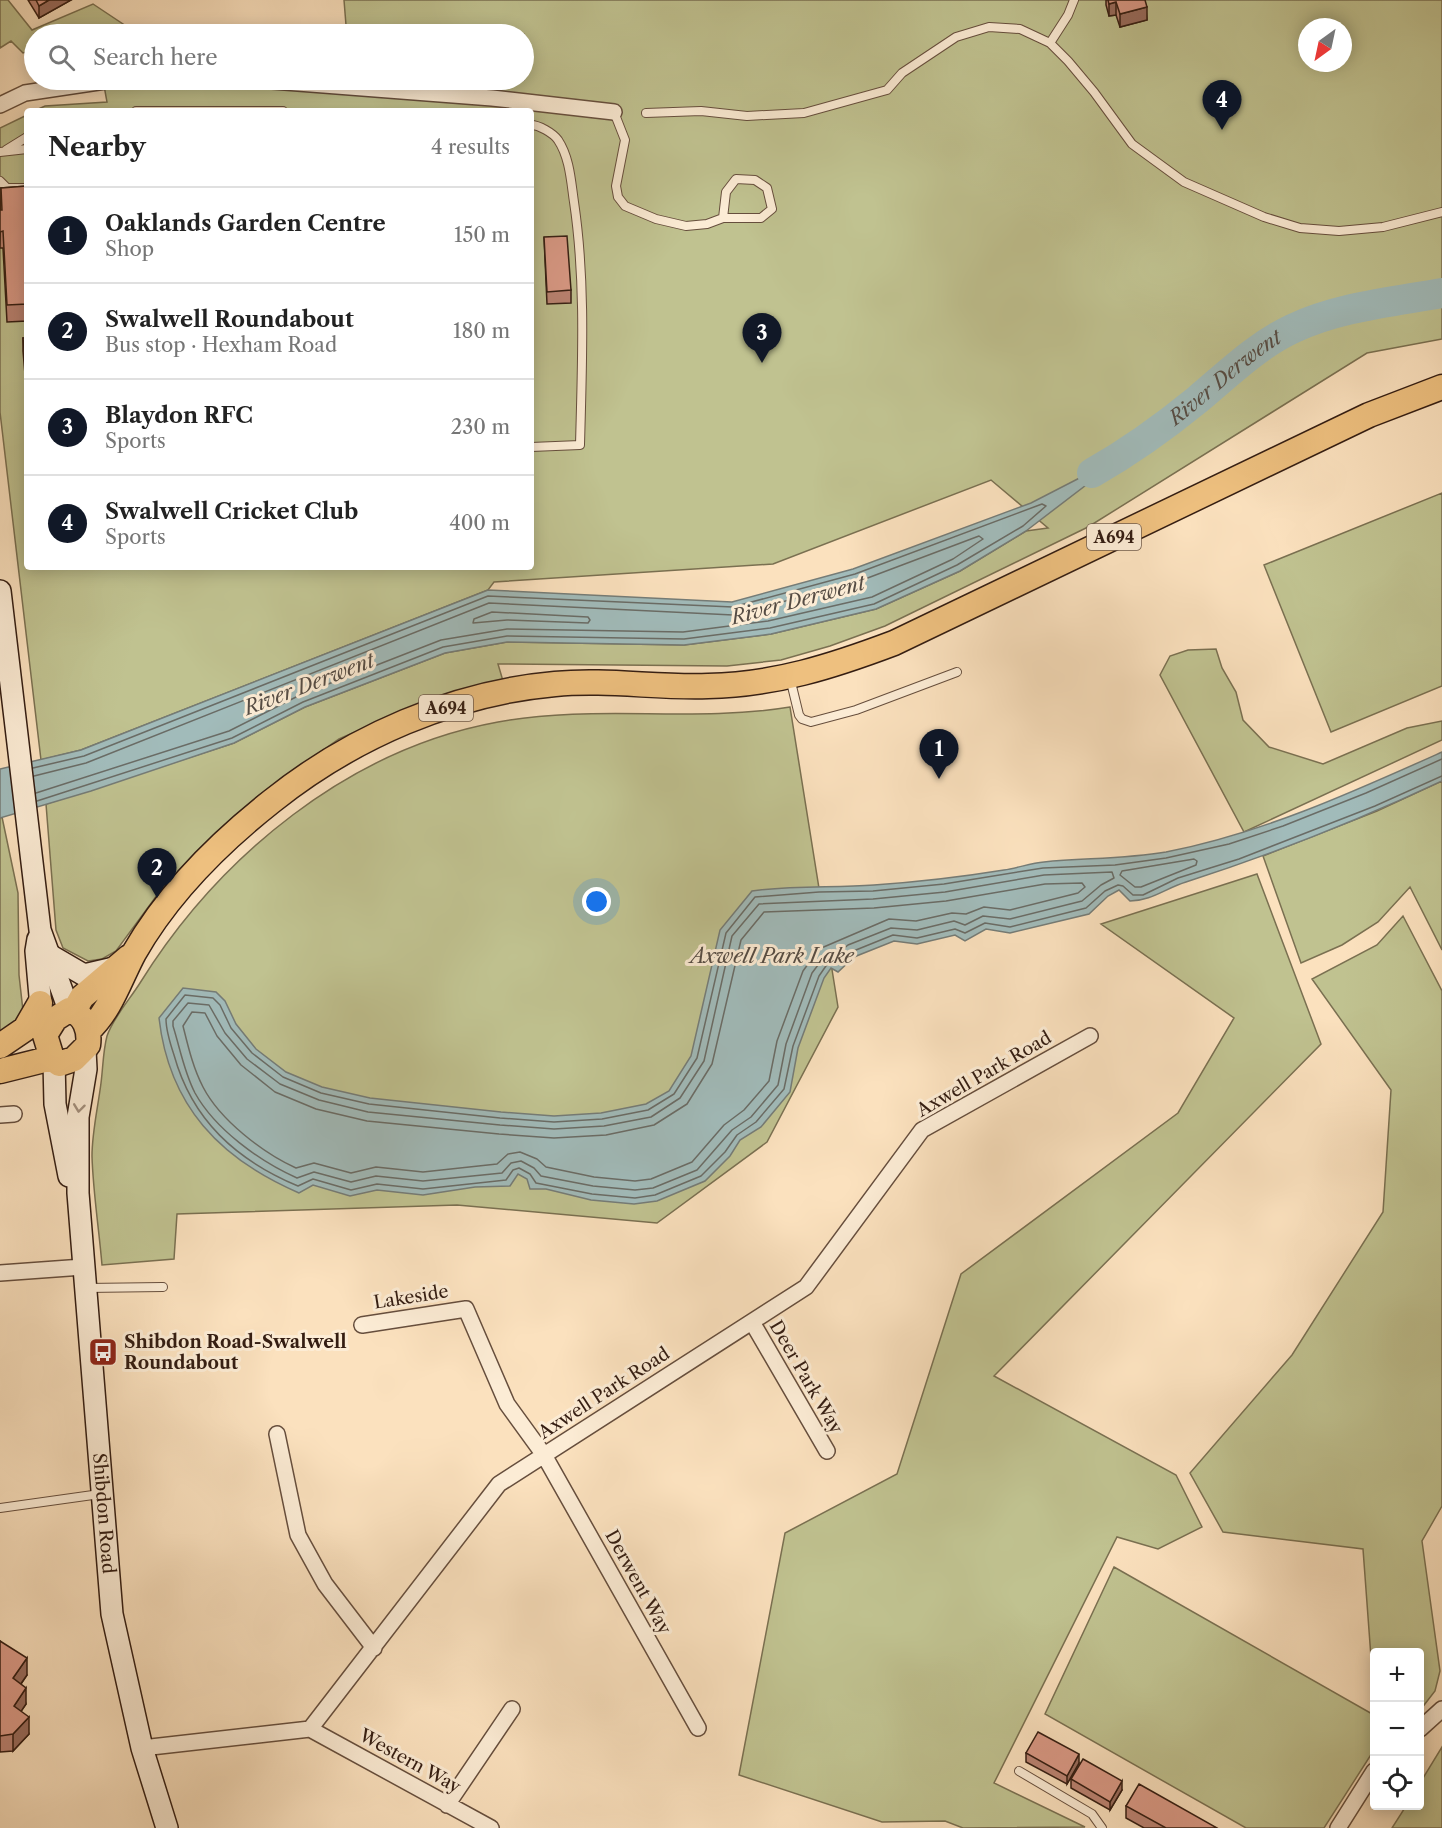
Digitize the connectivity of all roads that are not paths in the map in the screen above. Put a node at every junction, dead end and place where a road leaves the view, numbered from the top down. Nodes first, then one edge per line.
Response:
1 (1074, 0) edge
2 (1050, 44) junction
3 (45, 90) edge
4 (388, 90) edge
5 (0, 105) edge
6 (614, 112) joint
7 (646, 113) dead end
8 (534, 125) edge
9 (24, 139) edge
10 (24, 149) edge
11 (2, 151) edge
12 (0, 181) edge
13 (24, 188) edge
14 (1442, 212) edge
15 (723, 218) junction
16 (1442, 387) edge
17 (534, 447) edge
18 (0, 591) edge
19 (957, 672) dead end
20 (790, 677) junction
21 (40, 930) junction
22 (134, 953) junction
23 (48, 954) junction
24 (114, 968) junction
25 (40, 1003) junction
26 (72, 1011) junction
27 (46, 1032) junction
28 (1090, 1036) dead end
29 (87, 1040) junction
30 (0, 1046) edge
31 (0, 1058) edge
32 (53, 1060) junction
33 (28, 1066) junction
34 (0, 1071) edge
35 (55, 1104) junction
36 (78, 1193) junction
37 (83, 1267) junction
38 (0, 1273) edge
39 (164, 1287) dead end
40 (85, 1288) junction
41 (466, 1309) joint
42 (752, 1322) junction
43 (362, 1325) dead end
44 (277, 1434) dead end
45 (827, 1451) dead end
46 (544, 1455) junction
47 (102, 1494) junction
48 (0, 1508) edge
49 (374, 1647) junction
50 (512, 1708) dead end
51 (1442, 1709) edge
52 (1424, 1725) edge
53 (698, 1728) dead end
54 (310, 1729) junction
55 (142, 1748) junction
56 (1019, 1771) dead end
57 (1370, 1777) edge
58 (447, 1805) junction
59 (167, 1828) edge
60 (491, 1828) edge
61 (1102, 1828) edge
62 (1338, 1828) edge

1 - 2 lane
2 - 7 lane
2 - 14 lane
3 - 5 street
4 - 6 street
6 - 15 lane
8 - 17 lane
9 - 11 lane
10 - 11 lane
12 - 13 lane
15 - 15 lane
16 - 20 main road, A694
18 - 21 main road
19 - 20 lane
20 - 22 main road, A694
21 - 23 main road
21 - 25 main road
22 - 24 main road, A694
22 - 29 main road, A694
23 - 24 main road
23 - 26 main road
24 - 26 main road, A694
25 - 27 main road
25 - 30 main road
26 - 27 main road, A694
26 - 29 main road
27 - 31 main road, A694
27 - 32 main road
28 - 42 street, Axwell Park Road
29 - 32 main road, A694
29 -> 36 main road, Shibdon Road
32 - 33 main road, A694
32 - 35 main road, Shibdon Road
33 - 34 main road, A694
33 - 35 main road
35 - 36 main road, Shibdon Road
36 - 37 main road, Shibdon Road
37 - 38 street
37 - 40 main road, Shibdon Road
39 - 40 lane
40 - 47 main road, Shibdon Road
41 - 43 street, Lakeside
41 - 46 street, Derwent Way
42 - 45 street, Deer Park Way
42 - 46 street, Axwell Park Road
44 - 49 street
46 - 49 street, Axwell Park Road
46 - 53 street, Derwent Way
47 - 48 lane
47 - 55 main road, Shibdon Road
49 - 54 street, Axwell Park Road
50 - 58 street
51 - 52 street
54 - 55 street
54 - 58 street, Western Way
55 - 59 main road, Shibdon Road
56 - 61 lane
57 - 62 street
58 - 60 street, Western Way

